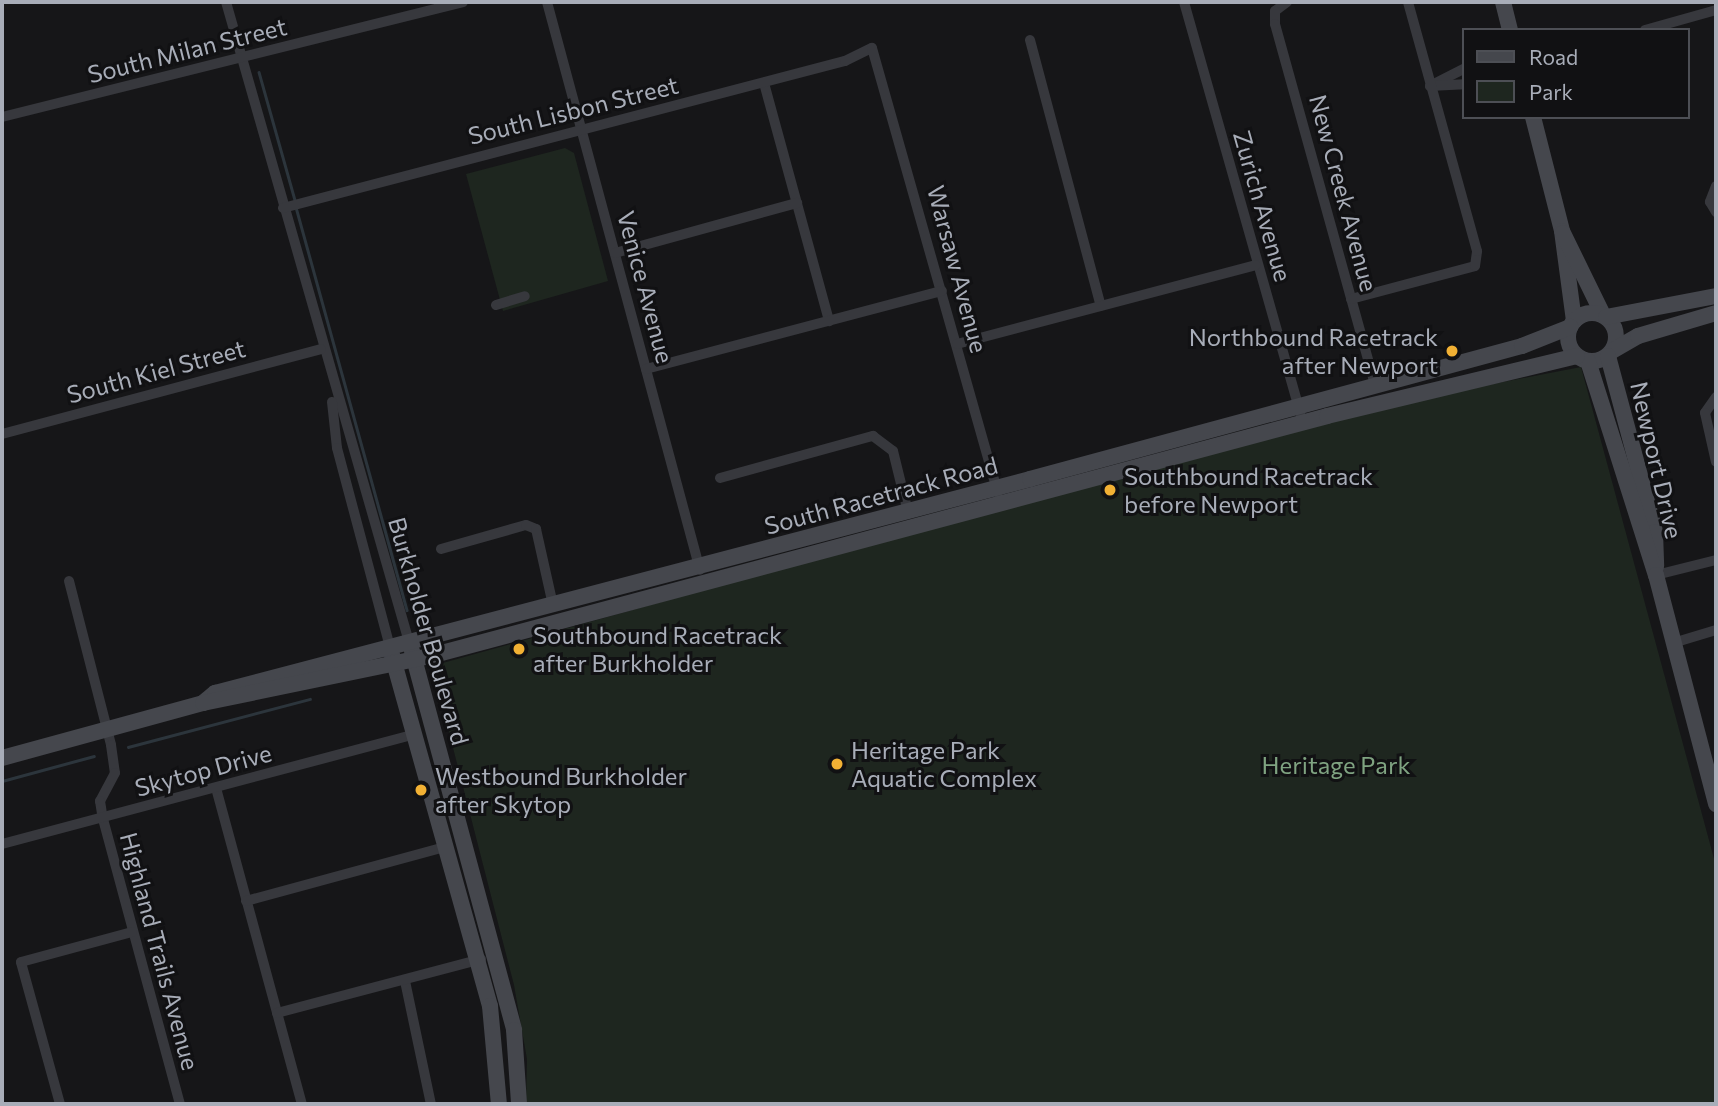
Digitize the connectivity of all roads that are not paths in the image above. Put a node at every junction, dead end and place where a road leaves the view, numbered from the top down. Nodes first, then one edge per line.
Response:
1 (226, 2) edge
2 (463, 2) edge
3 (547, 2) edge
4 (1184, 2) edge
5 (1287, 2) edge
6 (1408, 2) edge
7 (1503, 2) edge
8 (1716, 10) edge
9 (1510, 28) edge
10 (1652, 28) edge
11 (1030, 40) dead end
12 (872, 48) joint
13 (242, 60) junction
14 (1462, 70) edge
15 (764, 83) junction
16 (1462, 84) edge
17 (1430, 86) junction
18 (2, 117) edge
19 (1533, 119) edge
20 (582, 131) junction
21 (1716, 186) edge
22 (797, 203) junction
23 (283, 208) junction
24 (1716, 212) edge
25 (1562, 231) junction
26 (615, 253) junction
27 (1256, 265) junction
28 (942, 291) junction
29 (525, 296) dead end
30 (1716, 296) edge
31 (1351, 299) junction
32 (496, 304) dead end
33 (1101, 306) junction
34 (1716, 313) edge
35 (1604, 316) junction
36 (829, 321) junction
37 (1572, 324) junction
38 (957, 344) junction
39 (321, 349) junction
40 (1610, 354) junction
41 (1582, 358) junction
42 (646, 369) junction
43 (329, 378) junction
44 (1375, 385) junction
45 (1713, 398) edge
46 (1298, 405) junction
47 (1303, 422) junction
48 (2, 434) edge
49 (1716, 462) edge
50 (720, 478) dead end
51 (998, 496) junction
52 (908, 512) junction
53 (441, 550) dead end
54 (1716, 560) edge
55 (699, 566) junction
56 (1656, 575) junction
57 (69, 581) dead end
58 (704, 583) junction
59 (553, 605) junction
60 (1716, 630) edge
61 (410, 642) junction
62 (1674, 643) junction
63 (390, 647) junction
64 (415, 660) junction
65 (394, 665) junction
66 (203, 703) junction
67 (108, 729) junction
68 (414, 734) junction
69 (2, 758) edge
70 (1713, 779) edge
71 (216, 788) junction
72 (1716, 804) edge
73 (103, 819) junction
74 (2, 844) edge
75 (445, 847) junction
76 (246, 901) junction
77 (132, 932) junction
78 (496, 955) junction
79 (477, 960) junction
80 (405, 981) junction
81 (277, 1013) junction
82 (60, 1104) edge
83 (180, 1104) edge
84 (302, 1104) edge
85 (431, 1104) edge
86 (499, 1104) edge
87 (519, 1104) edge

1 - 13 street, Burkholder Boulevard
2 - 13 street, South Milan Street
3 - 20 street, Venice Avenue
4 - 27 street, Zurich Avenue
5 - 31 street, New Creek Avenue
6 - 17 street
7 - 9 main road
8 - 10 street
11 - 33 street
12 - 15 street, South Lisbon Street
12 - 28 street, Warsaw Avenue
13 - 18 street, South Milan Street
13 - 23 street, Burkholder Boulevard
14 - 17 street
15 - 20 street, South Lisbon Street
15 - 22 street
16 - 17 street
17 - 31 street
19 - 25 main road
20 - 23 street, South Lisbon Street
20 - 26 street, Venice Avenue
21 - 24 street
22 - 26 street
22 - 36 street
23 - 39 street, Burkholder Boulevard
25 - 35 main road
25 - 37 main road
26 - 42 street, Venice Avenue
27 - 33 street
27 - 46 street, Zurich Avenue
28 - 36 street
28 - 38 street, Warsaw Avenue
29 - 32 street
30 - 35 main road
31 - 44 street, New Creek Avenue
33 - 38 street
34 - 40 main road
35 - 37 main road
35 - 40 main road
36 - 42 street
37 - 41 main road
37 - 44 main road, South Racetrack Road
38 - 51 street, Warsaw Avenue
39 - 43 street, Burkholder Boulevard
39 - 48 street, South Kiel Street
40 - 41 main road
40 - 56 main road, Newport Drive
41 - 47 main road, South Racetrack Road
41 - 56 main road, Newport Drive
42 - 55 street, Venice Avenue
43 - 61 street, Burkholder Boulevard
43 - 63 street, Burkholder Boulevard
44 - 46 main road, South Racetrack Road
45 - 49 street
46 - 47 street, Zurich Avenue
46 - 51 main road, South Racetrack Road
47 - 51 main road, South Racetrack Road
50 - 52 street
51 - 52 main road, South Racetrack Road
51 - 58 main road, South Racetrack Road
52 - 55 main road, South Racetrack Road
53 - 59 street
54 - 56 street
55 - 58 street, Venice Avenue
55 - 59 main road, South Racetrack Road
56 - 62 main road, Newport Drive
57 - 67 street, Highland Trails Avenue
58 - 64 main road, South Racetrack Road
59 - 61 main road, South Racetrack Road
60 - 62 street
61 - 63 main road, South Racetrack Road
61 - 64 main road, Burkholder Boulevard
62 - 70 main road, Newport Drive
63 - 65 main road, Burkholder Boulevard
63 - 66 main road, South Racetrack Road
64 - 65 main road, South Racetrack Road
64 - 78 main road, Burkholder Boulevard
65 - 66 main road, South Racetrack Road
65 - 68 main road, Burkholder Boulevard
66 - 67 main road, South Racetrack Road
67 - 69 main road, South Racetrack Road
67 - 73 street, Highland Trails Avenue
68 - 71 street, Skytop Drive
68 - 75 main road, Burkholder Boulevard
70 - 72 main road, Newport Drive
71 - 73 street, Skytop Drive
71 - 76 street
73 - 74 street, Skytop Drive
73 - 77 street, Highland Trails Avenue
75 - 76 street
75 - 79 main road, Burkholder Boulevard
76 - 81 street
77 - 82 street
77 - 83 street, Highland Trails Avenue
78 - 79 street
78 - 87 main road, Burkholder Boulevard
79 - 80 street
79 - 86 main road, Burkholder Boulevard
80 - 81 street
80 - 85 street
81 - 84 street

